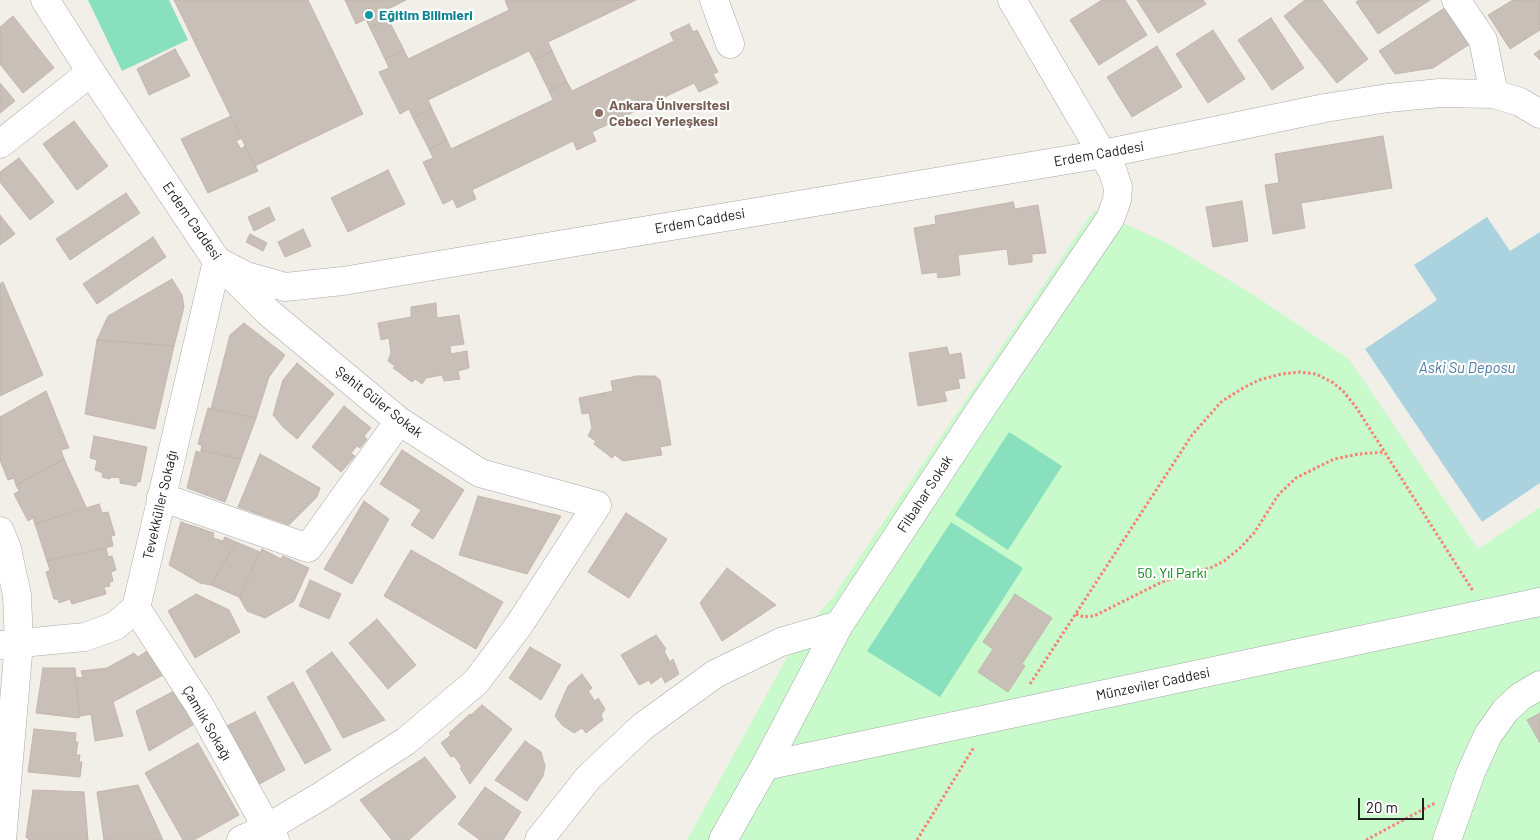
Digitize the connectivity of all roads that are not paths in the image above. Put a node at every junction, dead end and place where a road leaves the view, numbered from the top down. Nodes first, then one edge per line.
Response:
1 (45, 0) edge
2 (714, 0) edge
3 (1456, 0) edge
4 (1023, 4) edge
5 (730, 44) dead end
6 (91, 72) junction
7 (1494, 94) junction
8 (1540, 114) edge
9 (0, 144) edge
10 (1103, 154) junction
11 (217, 261) junction
12 (399, 421) junction
13 (161, 497) junction
14 (0, 531) edge
15 (1540, 602) edge
16 (136, 608) junction
17 (839, 625) junction
18 (10, 644) edge
19 (1540, 685) edge
20 (765, 766) junction
21 (271, 834) edge
22 (2, 840) edge
23 (241, 840) edge
24 (539, 840) edge
25 (723, 840) edge
26 (1447, 840) edge

1 - 6 street, Erdem Caddesi
2 - 5 street
3 - 7 street
4 - 10 street, Filbahar Sokak
6 - 9 street
6 - 11 street, Erdem Caddesi
7 - 8 street, Erdem Caddesi
7 - 10 street, Erdem Caddesi
10 - 11 street, Erdem Caddesi
10 - 17 street, Filbahar Sokak
11 - 12 street, Şehit Güler Sokak
11 - 13 street, Tevekküller Sokağı
12 - 13 street
12 - 21 street, Şehit Güler Sokak
13 - 16 street, Tevekküller Sokağı
14 - 18 street
15 - 20 street, Münzeviler Caddesi
16 - 18 street
16 - 21 street, Çamlık Sokağı
17 - 20 street, Filbahar Sokak
17 - 24 street
18 - 22 street
19 - 26 street
20 - 25 street, Filbahar Sokak
21 - 23 street

